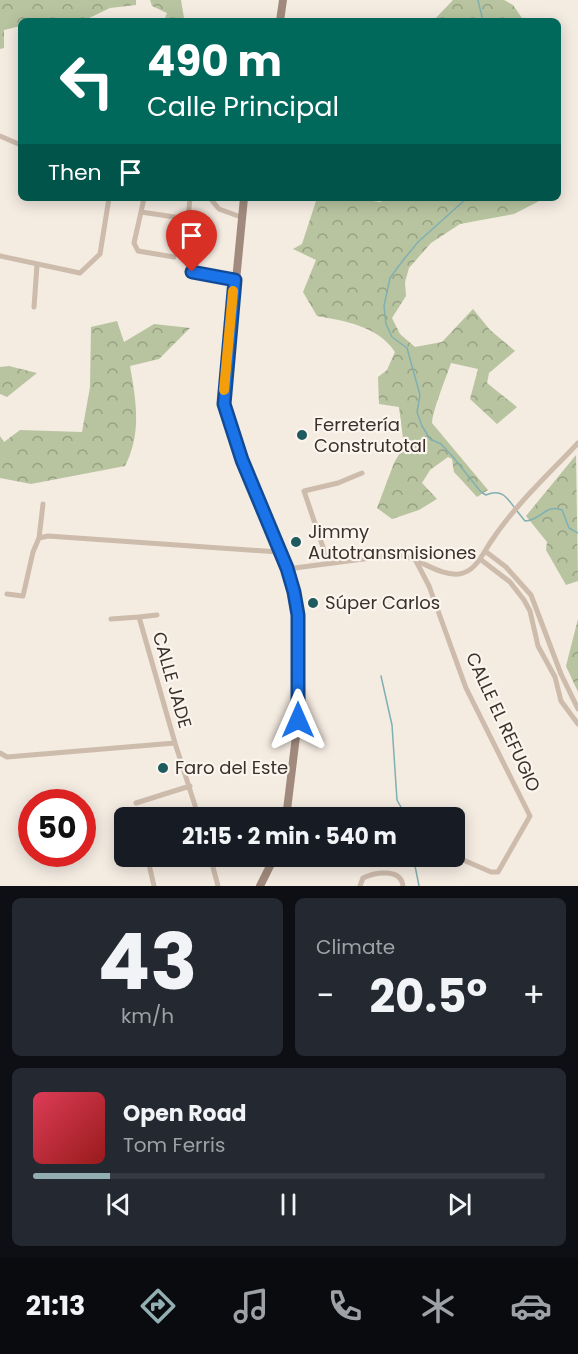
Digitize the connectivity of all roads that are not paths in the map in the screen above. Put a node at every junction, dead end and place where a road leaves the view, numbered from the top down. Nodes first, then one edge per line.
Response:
1 (283, 0) edge
2 (280, 18) edge
3 (0, 136) edge
4 (18, 144) edge
5 (109, 201) edge
6 (143, 201) edge
7 (190, 201) edge
8 (212, 201) edge
9 (244, 201) edge
10 (141, 212) junction
11 (241, 217) junction
12 (188, 219) junction
13 (0, 256) edge
14 (174, 257) dead end
15 (37, 265) junction
16 (235, 280) junction
17 (34, 307) dead end
18 (578, 443) edge
19 (362, 473) dead end
20 (43, 504) dead end
21 (39, 538) junction
22 (485, 551) junction
23 (279, 552) junction
24 (416, 559) junction
25 (480, 559) junction
26 (328, 562) junction
27 (287, 568) junction
28 (7, 594) dead end
29 (157, 615) dead end
30 (139, 617) junction
31 (111, 619) dead end
32 (578, 709) edge
33 (578, 724) edge
34 (175, 743) junction
35 (0, 753) edge
36 (7, 757) junction
37 (0, 760) edge
38 (190, 786) junction
39 (136, 803) dead end
40 (197, 807) edge
41 (287, 807) edge
42 (465, 862) edge
43 (150, 867) edge
44 (213, 867) edge
45 (270, 867) edge
46 (154, 886) edge
47 (218, 886) edge
48 (260, 886) edge
49 (360, 886) edge
50 (403, 886) edge

1 - 2 main road
3 - 4 street
5 - 15 street
6 - 10 street
7 - 12 street
8 - 11 street
9 - 11 main road
10 - 12 street
10 - 14 street
11 - 16 main road
12 - 16 street
13 - 15 street
15 - 17 street
16 - 23 main road
18 - 22 street
19 - 26 street
20 - 21 street
21 - 23 street
21 - 28 street
22 - 25 street
22 - 32 street
23 - 27 main road
24 - 25 street
24 - 26 street
24 - 42 street, CALLE EL REFUGIO
25 - 33 street
26 - 27 street
27 - 41 main road
29 - 30 street
30 - 31 street, CALLE JADE
30 - 34 street, CALLE JADE
34 - 36 street
34 - 38 street, CALLE JADE
35 - 36 street
36 - 37 street
38 - 39 street
38 - 40 street, CALLE JADE
43 - 46 street
44 - 47 street
45 - 48 main road
49 - 50 street

